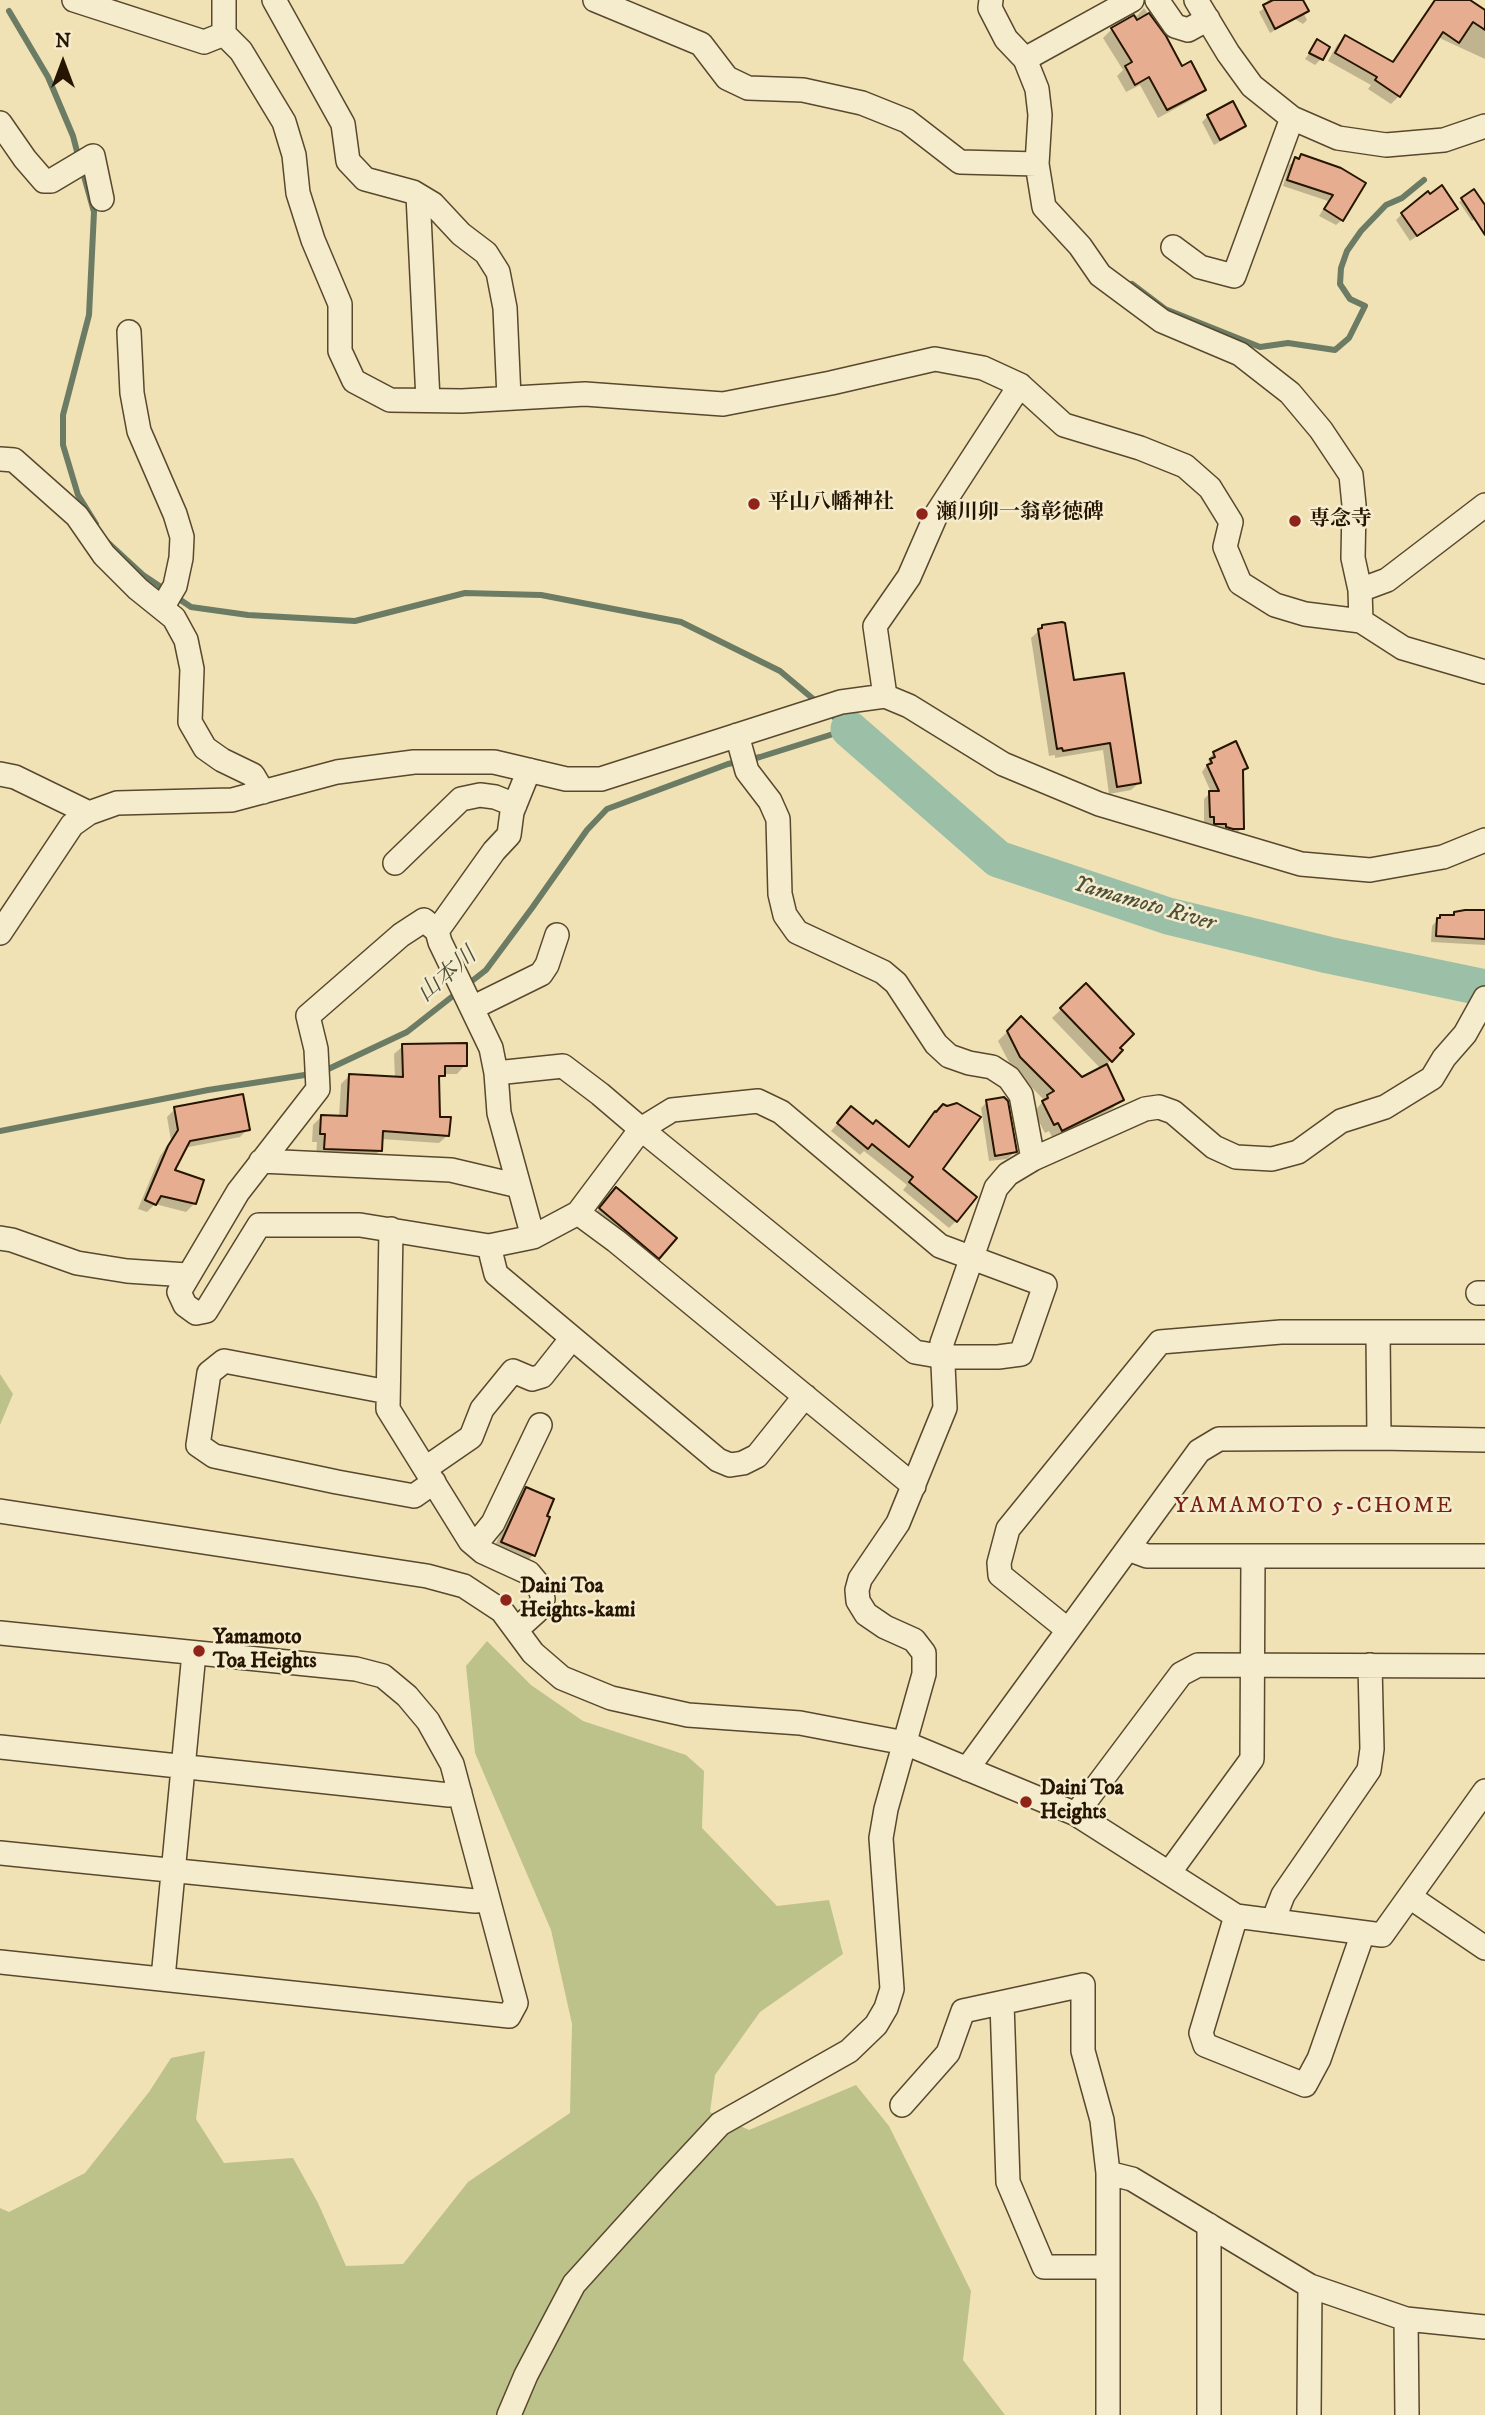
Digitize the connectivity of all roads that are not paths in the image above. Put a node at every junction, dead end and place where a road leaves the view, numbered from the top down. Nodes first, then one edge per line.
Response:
1 (74, 0) edge
2 (225, 0) edge
3 (274, 0) edge
4 (595, 0) edge
5 (991, 0) edge
6 (1132, 0) edge
7 (1157, 0) edge
8 (1202, 10) edge
9 (224, 34) junction
10 (1025, 59) junction
11 (1292, 118) junction
12 (0, 123) edge
13 (1485, 126) edge
14 (1037, 164) junction
15 (418, 195) junction
16 (102, 199) dead end
17 (1173, 247) dead end
18 (130, 332) dead end
19 (1020, 386) junction
20 (509, 398) junction
21 (428, 400) junction
22 (0, 459) edge
23 (1485, 505) edge
24 (1360, 590) junction
25 (162, 608) junction
26 (1361, 621) junction
27 (1485, 672) edge
28 (886, 696) junction
29 (737, 735) junction
30 (529, 770) junction
31 (0, 774) edge
32 (263, 792) junction
33 (515, 805) junction
34 (89, 813) junction
35 (1485, 839) edge
36 (395, 863) dead end
37 (437, 931) junction
38 (0, 933) edge
39 (557, 934) dead end
40 (463, 990) junction
41 (1485, 998) edge
42 (496, 1073) junction
43 (641, 1129) junction
44 (1034, 1159) junction
45 (261, 1161) junction
46 (519, 1186) junction
47 (578, 1213) junction
48 (391, 1229) junction
49 (533, 1237) junction
50 (0, 1238) edge
51 (489, 1246) junction
52 (971, 1259) junction
53 (187, 1275) junction
54 (1378, 1332) junction
55 (1485, 1332) edge
56 (572, 1338) junction
57 (944, 1357) junction
58 (388, 1392) junction
59 (805, 1396) junction
60 (540, 1425) dead end
61 (1379, 1438) junction
62 (1485, 1440) edge
63 (430, 1475) junction
64 (914, 1486) junction
65 (0, 1511) edge
66 (475, 1545) junction
67 (1128, 1549) junction
68 (1253, 1556) junction
69 (1485, 1556) edge
70 (516, 1630) junction
71 (1068, 1630) junction
72 (0, 1633) edge
73 (194, 1653) junction
74 (1252, 1665) junction
75 (1370, 1665) junction
76 (1485, 1666) edge
77 (905, 1743) junction
78 (0, 1747) edge
79 (184, 1766) junction
80 (967, 1769) junction
81 (1485, 1791) edge
82 (460, 1793) junction
83 (1076, 1814) junction
84 (0, 1853) edge
85 (173, 1871) junction
86 (1169, 1873) junction
87 (1410, 1897) junction
88 (488, 1900) junction
89 (1236, 1916) junction
90 (1273, 1921) junction
91 (1363, 1933) junction
92 (1485, 1948) edge
93 (0, 1962) edge
94 (163, 1978) junction
95 (1002, 2003) junction
96 (902, 2105) dead end
97 (1108, 2173) junction
98 (1209, 2225) junction
99 (1108, 2267) junction
100 (1310, 2286) junction
101 (1406, 2319) junction
102 (1485, 2327) edge
103 (509, 2415) edge
104 (1108, 2415) edge
105 (1209, 2415) edge
106 (1309, 2415) edge
107 (1407, 2415) edge

1 - 9 street
2 - 9 street
3 - 15 street
4 - 14 street
5 - 10 street
6 - 10 street
7 - 8 street
8 - 11 street
9 - 21 street
10 - 14 street
11 - 13 street
11 - 17 street
12 - 16 street
14 - 24 street
15 - 20 street
15 - 21 street
18 - 25 street
19 - 20 street
19 - 26 street
19 - 28 street
20 - 21 street
22 - 25 street
23 - 24 street
24 - 26 street
25 - 32 street
26 - 27 street
28 - 29 street
28 - 35 street
29 - 30 street
29 - 44 street
30 - 32 street
30 - 33 street
31 - 34 street
32 - 34 street
33 - 36 street
33 - 37 street
34 - 38 street
37 - 40 street
37 - 45 street
39 - 40 street
40 - 42 street
41 - 44 street
42 - 43 street
42 - 46 street
43 - 47 street
43 - 52 street
43 - 57 street
44 - 52 street
45 - 46 street
45 - 53 street
46 - 49 street
47 - 49 street
47 - 59 street
48 - 51 street
48 - 53 street
48 - 58 street
49 - 51 street
50 - 53 street
51 - 56 street
52 - 57 street
52 - 57 street
54 - 55 street
54 - 61 street
54 - 71 street
56 - 59 street
56 - 63 street
57 - 64 street
58 - 63 street
58 - 63 street
59 - 64 street
60 - 66 street
61 - 62 street
61 - 67 street
63 - 66 street
64 - 77 street
65 - 70 street
66 - 70 street
67 - 68 street
67 - 71 street
68 - 69 street
68 - 74 street
70 - 77 street
71 - 80 street
72 - 73 street
73 - 79 street
73 - 82 street
74 - 75 street
74 - 83 street
74 - 86 street
75 - 76 street
75 - 90 street
77 - 80 street
77 - 103 street
78 - 79 street
79 - 82 street
79 - 85 street
80 - 83 street
81 - 87 street
82 - 88 street
83 - 86 street
84 - 85 street
85 - 88 street
85 - 94 street
86 - 89 street
87 - 91 street
87 - 92 street
88 - 94 street
89 - 90 street
89 - 91 street
90 - 91 street
93 - 94 street
95 - 96 street
95 - 97 street
95 - 99 street
97 - 98 street
97 - 99 street
98 - 100 street
98 - 105 street
99 - 104 street
100 - 101 street
100 - 106 street
101 - 102 street
101 - 107 street

